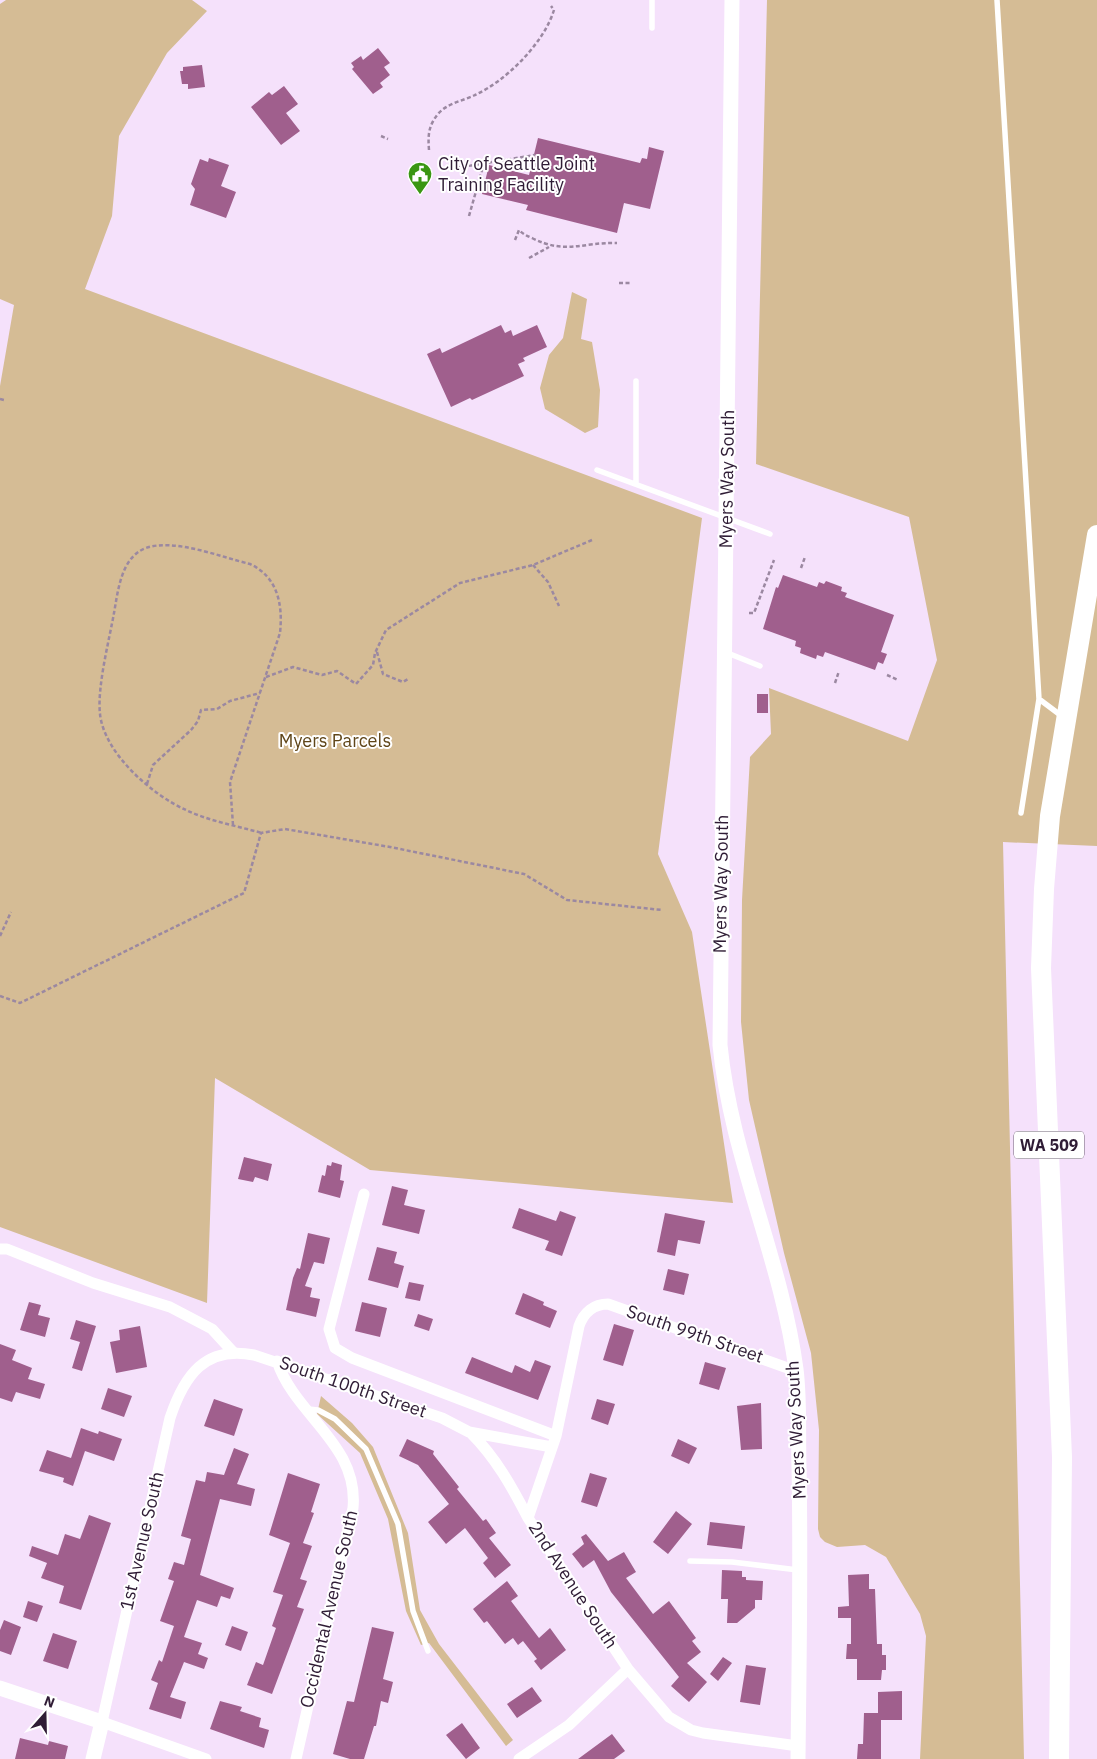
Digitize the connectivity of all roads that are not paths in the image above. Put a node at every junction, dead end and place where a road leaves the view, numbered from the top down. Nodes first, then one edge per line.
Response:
1 (652, 0) edge
2 (732, 0) edge
3 (998, 0) edge
4 (652, 28) dead end
5 (636, 381) dead end
6 (597, 470) dead end
7 (636, 484) junction
8 (727, 519) junction
9 (770, 534) dead end
10 (1097, 535) edge
11 (725, 652) junction
12 (760, 666) dead end
13 (1039, 699) junction
14 (1066, 720) junction
15 (1021, 813) dead end
16 (364, 1194) dead end
17 (0, 1249) edge
18 (593, 1308) joint
19 (233, 1352) junction
20 (277, 1361) junction
21 (796, 1371) junction
22 (305, 1409) junction
23 (469, 1432) junction
24 (556, 1436) junction
25 (552, 1447) junction
26 (528, 1518) junction
27 (690, 1561) dead end
28 (800, 1571) junction
29 (428, 1651) dead end
30 (628, 1669) junction
31 (0, 1688) edge
32 (102, 1722) junction
33 (798, 1752) edge
34 (93, 1759) edge
35 (206, 1759) edge
36 (296, 1759) edge
37 (519, 1759) edge
38 (1059, 1759) edge

1 - 4 lane
2 - 8 main road, Myers Way South
3 - 13 lane
5 - 7 lane
6 - 7 lane
7 - 8 lane
8 - 9 lane
8 - 11 main road, Myers Way South
10 - 14 highway, WA 509
11 - 12 lane
11 - 21 main road, Myers Way South
13 - 14 lane
13 - 15 lane
14 - 38 highway, WA 509
16 - 24 street, South 100th Street
17 - 19 street
18 - 21 street, South 99th Street
18 - 24 street, 2nd Avenue South
19 - 20 street, South 100th Street
19 - 32 street, 1st Avenue South
20 - 22 street, Occidental Avenue South
20 - 23 street, South 100th Street
21 - 28 main road, Myers Way South
22 - 29 lane
22 - 36 street, Occidental Avenue South
23 - 25 street, South 100th Street
23 - 26 street, South 100th Street
24 - 25 street, 2nd Avenue South
25 - 26 street, 2nd Avenue South
26 - 30 street, 2nd Avenue South
27 - 28 lane
28 - 33 main road, Myers Way South
30 - 33 street, 2nd Avenue South
30 - 37 street
31 - 32 main road
32 - 34 main road, 1st Avenue South
32 - 35 street

